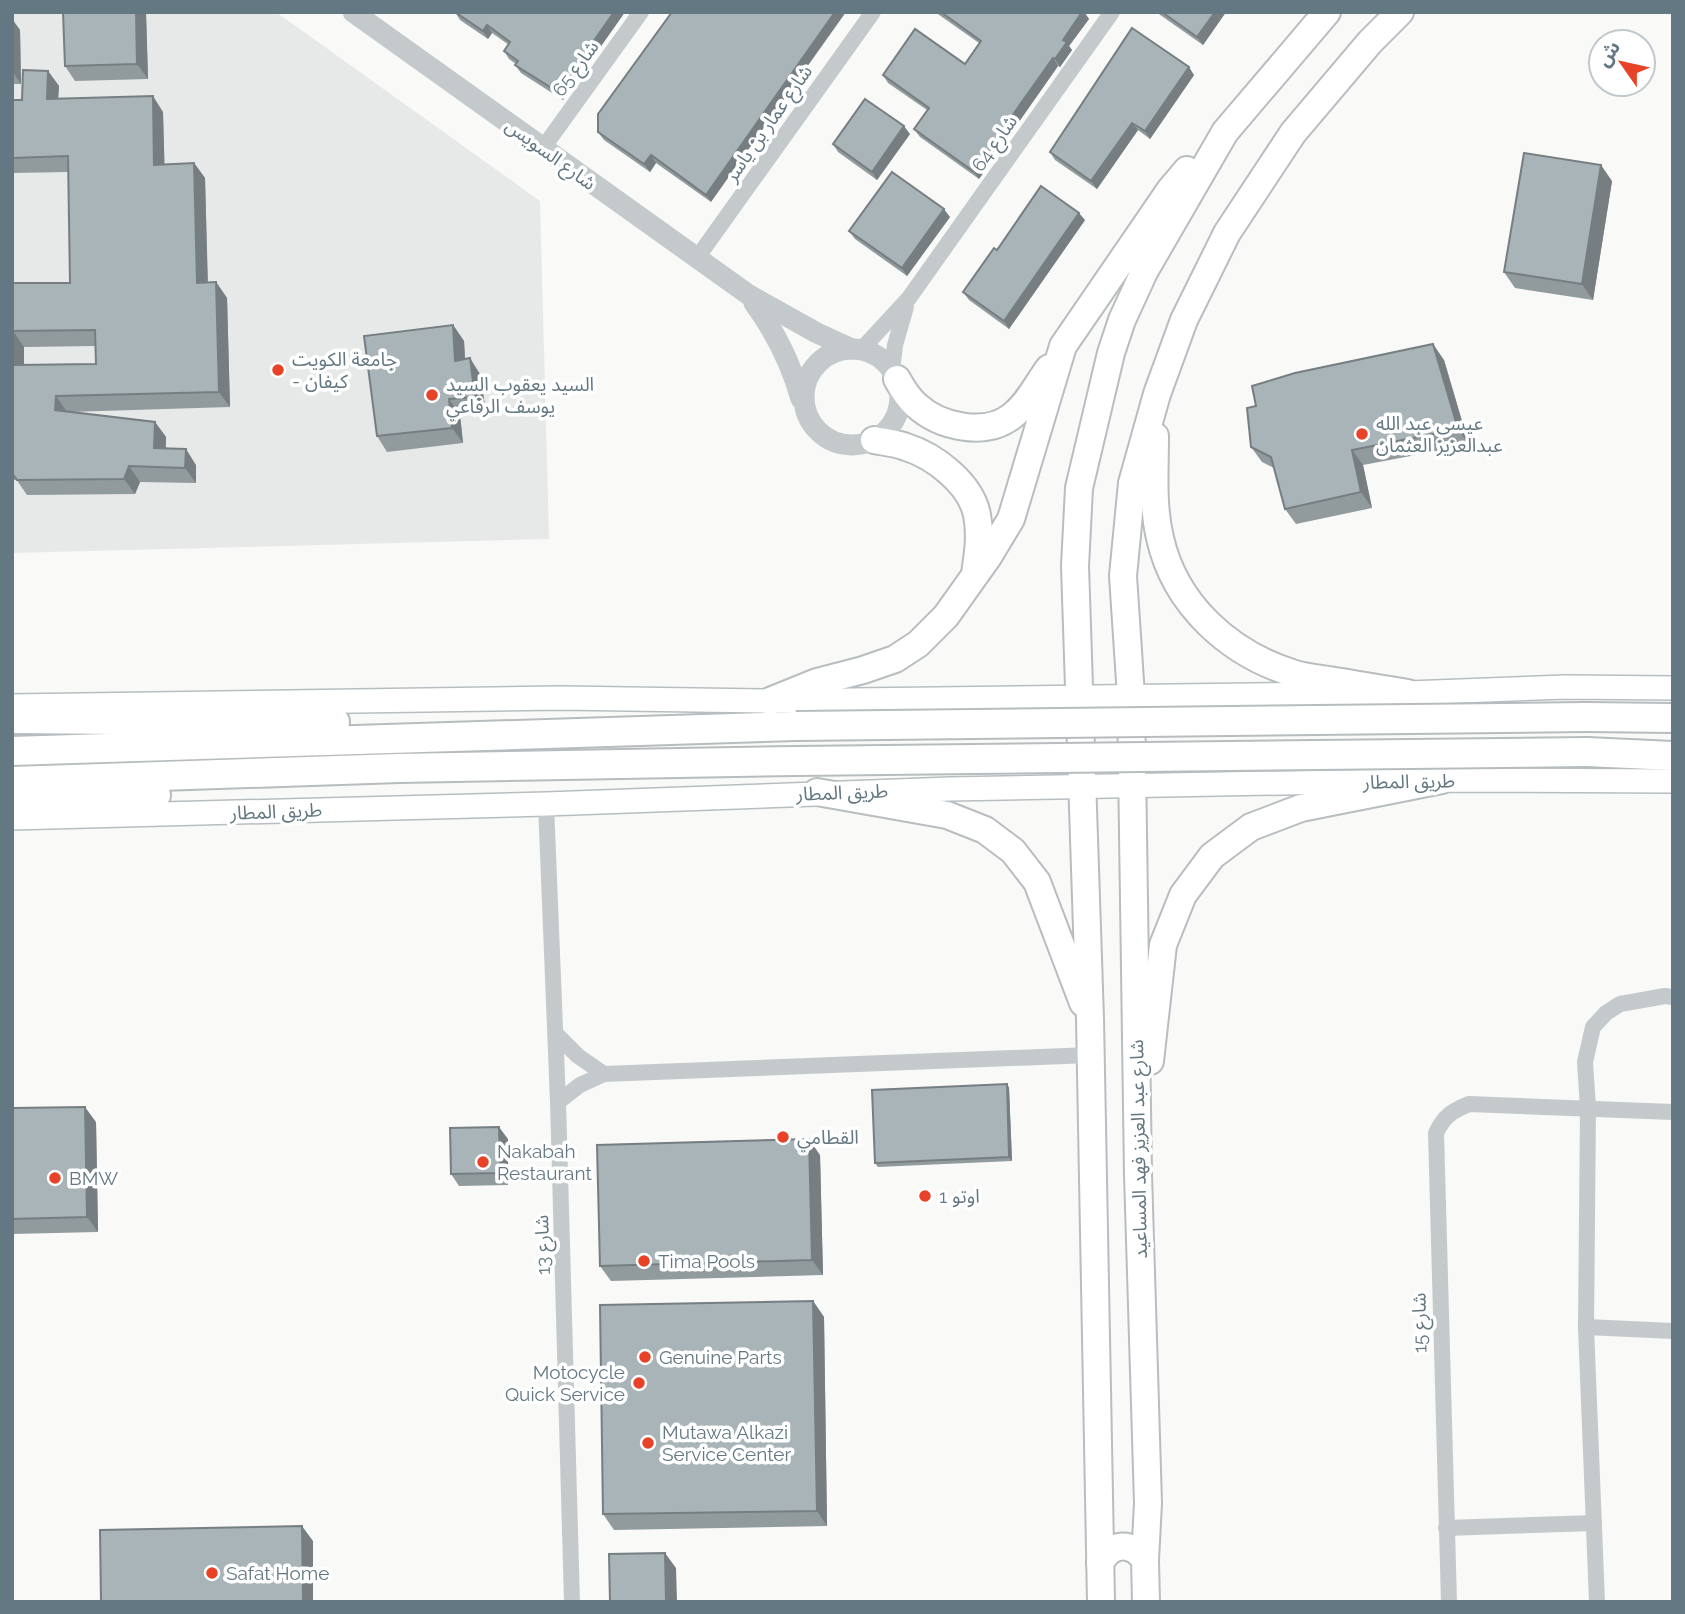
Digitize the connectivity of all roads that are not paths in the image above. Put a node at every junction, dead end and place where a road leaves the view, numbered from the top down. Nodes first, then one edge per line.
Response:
1 (353, 12) edge
2 (641, 12) edge
3 (873, 12) edge
4 (1112, 12) edge
5 (1327, 12) edge
6 (1400, 12) edge
7 (1225, 132) junction
8 (543, 148) junction
9 (697, 258) junction
10 (749, 295) junction
11 (909, 298) junction
12 (1063, 346) junction
13 (857, 349) junction
14 (894, 374) junction
15 (1157, 394) junction
16 (805, 411) junction
17 (874, 440) junction
18 (974, 578) junction
19 (1673, 688) edge
20 (1408, 693) junction
21 (1241, 694) junction
22 (1131, 696) junction
23 (1080, 697) junction
24 (961, 698) junction
25 (770, 701) junction
26 (12, 706) edge
27 (1673, 718) edge
28 (12, 719) edge
29 (419, 737) junction
30 (12, 751) edge
31 (1673, 755) edge
32 (399, 768) junction
33 (1442, 780) junction
34 (12, 781) edge
35 (1673, 781) edge
36 (1250, 784) junction
37 (1133, 786) junction
38 (1082, 788) junction
39 (950, 789) junction
40 (817, 792) junction
41 (12, 804) edge
42 (546, 804) junction
43 (12, 818) edge
44 (1673, 997) edge
45 (1090, 1019) junction
46 (556, 1034) junction
47 (1090, 1055) junction
48 (604, 1074) junction
49 (558, 1102) junction
50 (1588, 1108) junction
51 (1673, 1112) edge
52 (1138, 1174) junction
53 (1586, 1327) junction
54 (1673, 1332) edge
55 (1594, 1523) junction
56 (1446, 1528) junction
57 (1145, 1560) junction
58 (1100, 1563) junction
59 (572, 1602) edge
60 (1101, 1602) edge
61 (1146, 1602) edge
62 (1449, 1602) edge
63 (1597, 1602) edge

1 - 8 street, شارع السويس
2 - 8 street, شارع 65
3 - 9 street, شارع عمار بن ياسر
4 - 11 street, شارع 64
5 - 7 main road
6 - 15 main road
7 - 12 main road
7 - 23 main road
8 - 9 street, شارع السويس
9 - 10 street, شارع السويس
10 - 13 street, شارع السويس
10 - 16 street, شارع السويس
11 - 13 street, شارع 64
11 - 14 street, شارع 64
12 - 14 main road
12 - 18 main road
13 - 14 street
13 - 16 street
14 - 17 street
15 - 20 main road
15 - 22 main road, شارع عبد العزيز فهد المساعيد
16 - 17 street
17 - 18 main road
18 - 25 main road
19 - 20 main road
20 - 21 main road
21 - 22 main road
21 - 36 main road
22 - 23 main road
22 - 37 main road, شارع عبد العزيز فهد المساعيد
23 - 24 main road
23 - 38 main road
24 - 25 main road
24 - 39 main road
25 - 26 main road
27 - 29 highway, bridge
28 - 29 highway
29 - 30 highway
31 - 32 highway, طريق المطار, bridge
32 - 34 highway, طريق المطار
32 - 41 highway
33 - 35 main road, طريق المطار
33 - 36 main road, طريق المطار
33 - 52 main road
36 - 37 main road, طريق المطار
37 - 38 main road, طريق المطار
37 - 52 main road, شارع عبد العزيز فهد المساعيد
38 - 39 main road, طريق المطار
38 - 45 main road
39 - 40 main road, طريق المطار
40 - 42 main road, طريق المطار
40 - 45 main road
42 - 43 main road, طريق المطار
42 - 46 street, شارع 13
44 - 50 street
45 - 47 main road
46 - 48 street
46 - 49 street, شارع 13
47 - 48 street
47 - 58 main road
48 - 49 street
49 - 59 street, شارع 13
50 - 51 street, شارع 15
50 - 53 street
50 - 56 street, شارع 15
52 - 57 main road, شارع عبد العزيز فهد المساعيد
53 - 54 street
53 - 55 street
55 - 56 street
55 - 63 street
56 - 62 street, شارع 15
57 - 58 main road
57 - 61 main road, شارع عبد العزيز فهد المساعيد
58 - 60 main road

